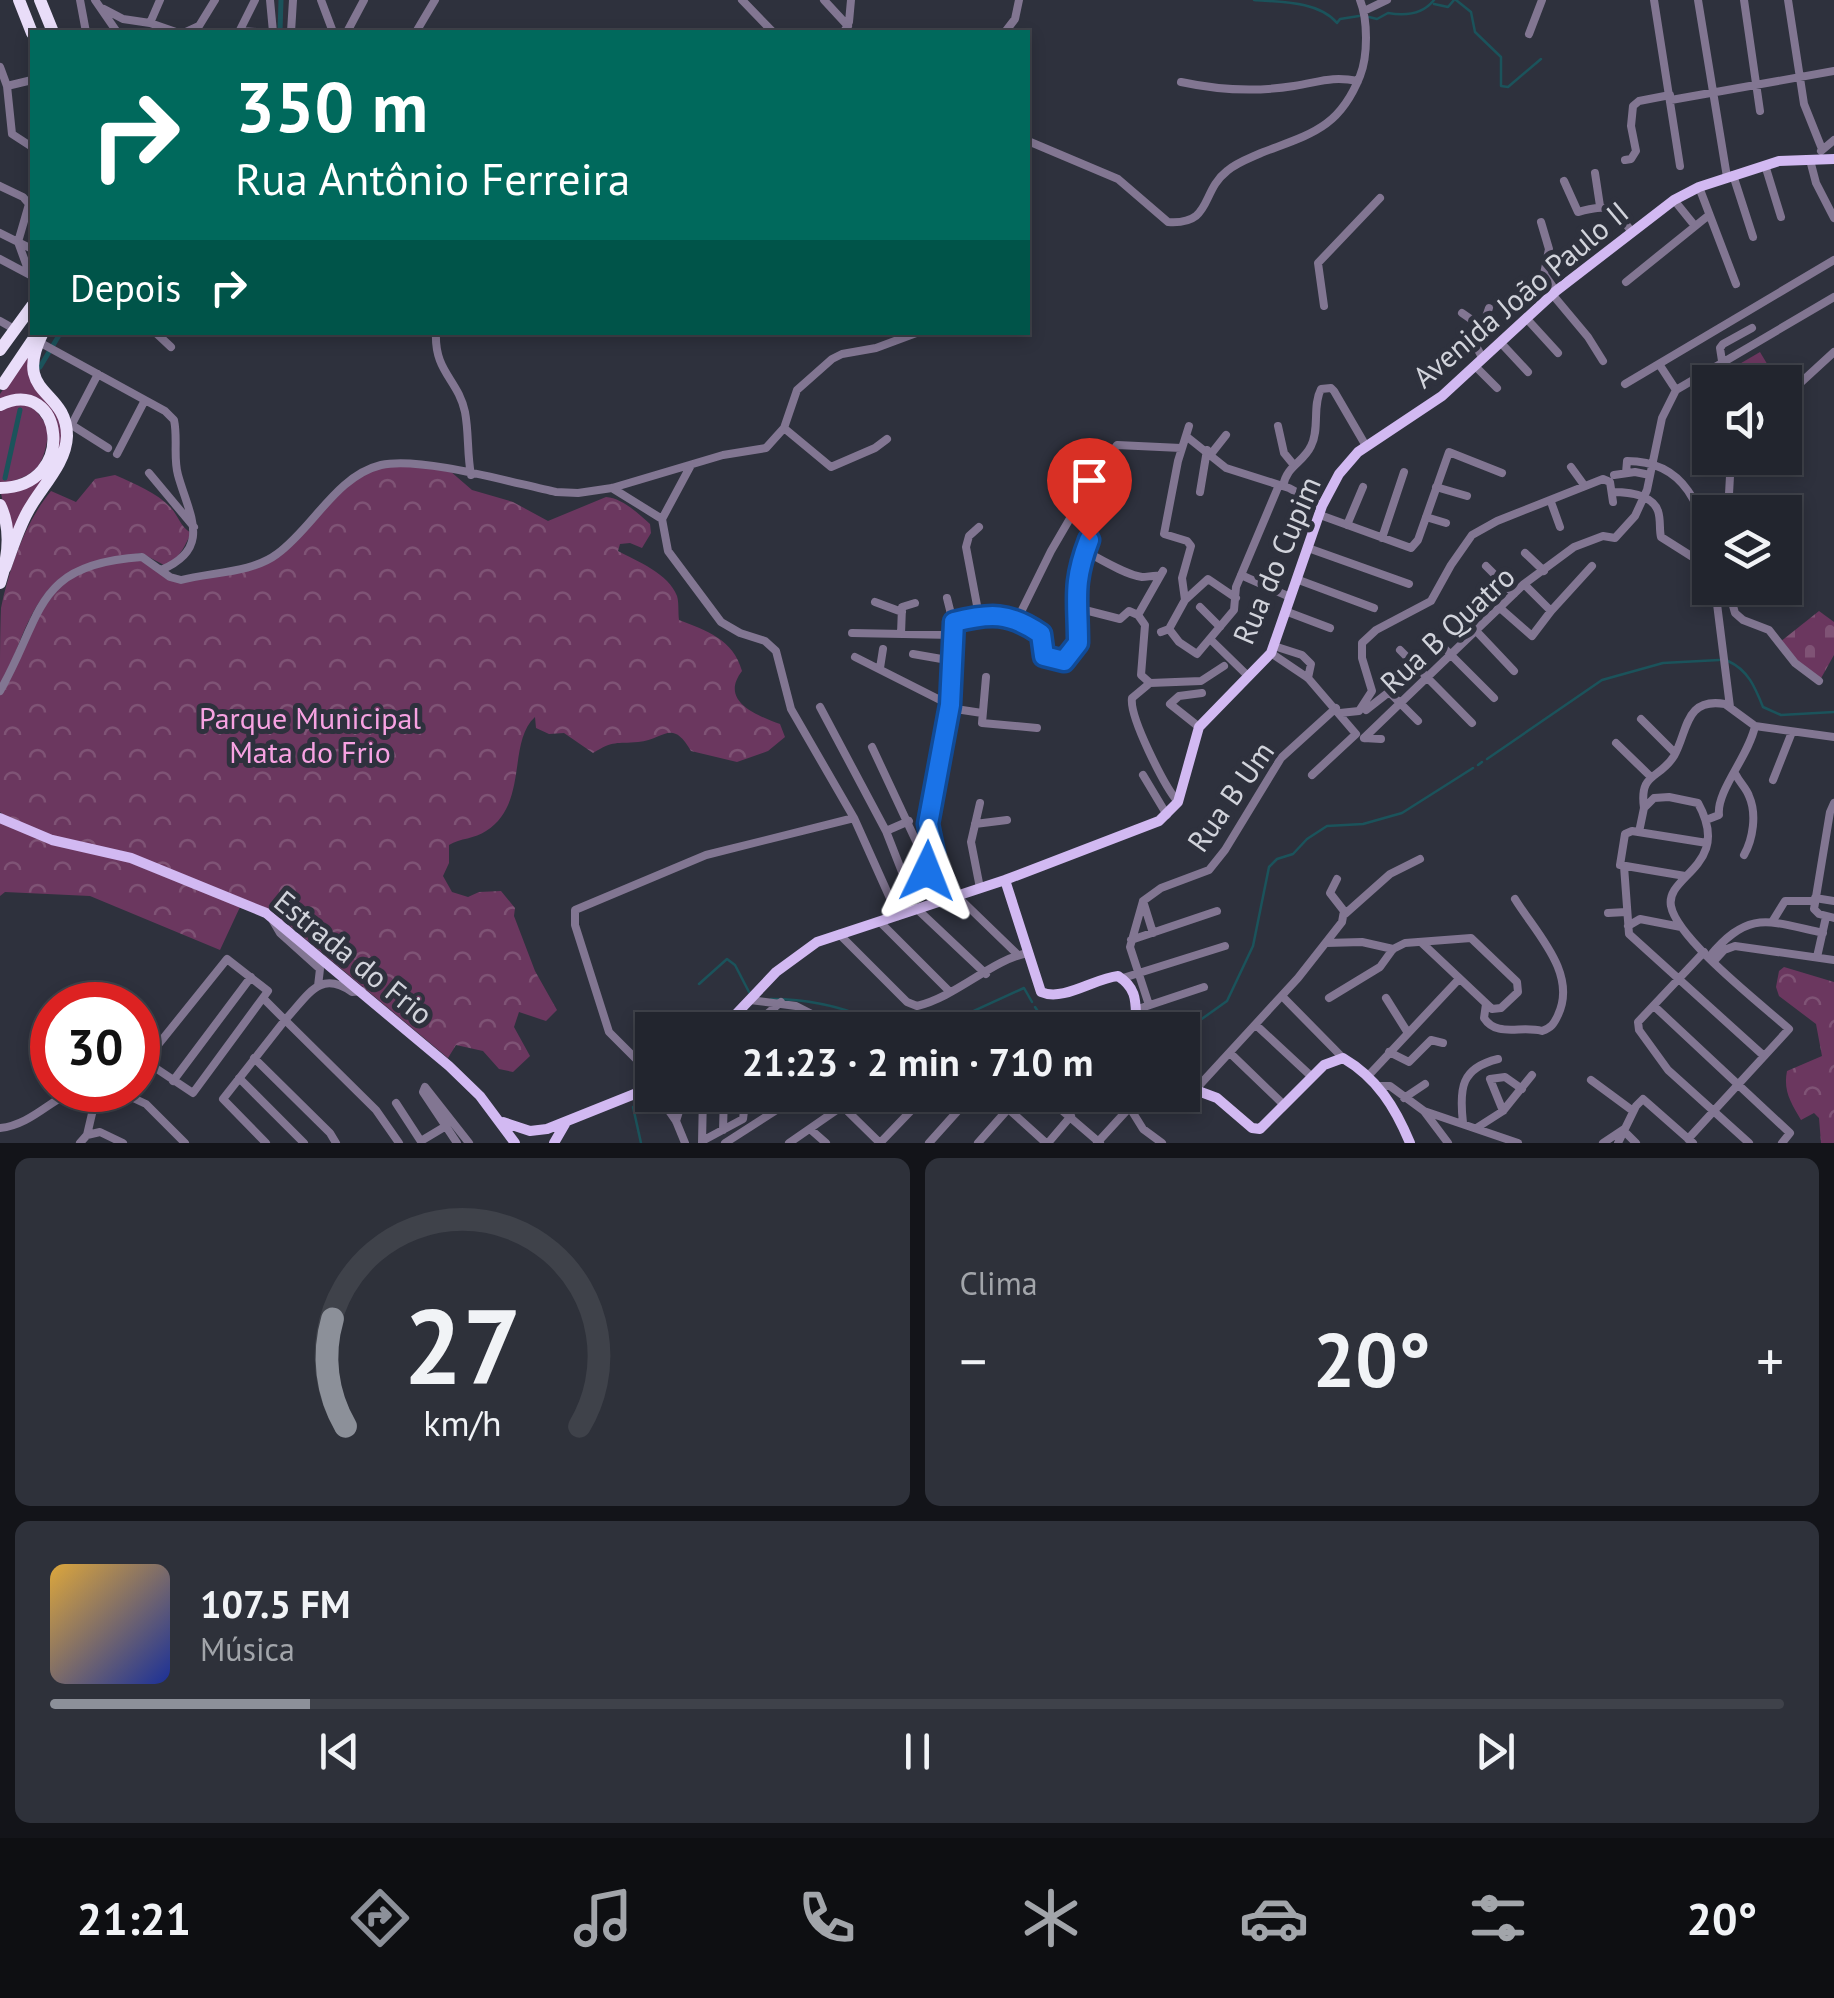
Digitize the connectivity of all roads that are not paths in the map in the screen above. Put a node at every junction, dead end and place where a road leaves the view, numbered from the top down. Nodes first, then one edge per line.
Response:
1 (19, 0) edge
2 (40, 0) edge
3 (80, 0) edge
4 (95, 0) edge
5 (160, 0) edge
6 (216, 0) edge
7 (255, 0) edge
8 (320, 0) edge
9 (364, 0) edge
10 (436, 0) edge
11 (742, 0) edge
12 (824, 0) edge
13 (850, 0) edge
14 (1019, 0) edge
15 (1360, 0) edge
16 (1386, 0) edge
17 (1542, 0) edge
18 (1654, 0) edge
19 (1698, 0) edge
20 (1744, 0) edge
21 (1788, 0) edge
22 (282, 2) edge
23 (104, 9) junction
24 (1364, 11) junction
25 (329, 22) junction
26 (150, 23) junction
27 (846, 29) edge
28 (31, 30) edge
29 (53, 30) edge
30 (86, 30) edge
31 (115, 30) edge
32 (170, 30) edge
33 (190, 30) edge
34 (240, 30) edge
35 (273, 30) edge
36 (289, 30) edge
37 (332, 30) edge
38 (343, 30) edge
39 (348, 30) edge
40 (417, 30) edge
41 (771, 30) edge
42 (1007, 30) edge
43 (1529, 34) dead end
44 (1, 72) edge
45 (1834, 72) edge
46 (1798, 77) junction
47 (30, 80) edge
48 (1358, 80) junction
49 (1181, 82) dead end
50 (1756, 84) junction
51 (7, 86) junction
52 (1712, 93) junction
53 (1670, 97) junction
54 (1760, 111) dead end
55 (1834, 140) edge
56 (1030, 142) edge
57 (30, 146) edge
58 (1817, 156) junction
59 (1834, 159) edge
60 (1625, 160) dead end
61 (1765, 165) junction
62 (1680, 166) dead end
63 (1595, 173) dead end
64 (1730, 176) junction
65 (1564, 181) dead end
66 (0, 186) edge
67 (1699, 187) junction
68 (1380, 198) dead end
69 (1674, 200) junction
70 (1600, 206) junction
71 (1709, 215) junction
72 (1781, 217) dead end
73 (1834, 218) edge
74 (1540, 222) dead end
75 (1695, 226) junction
76 (0, 232) edge
77 (1632, 232) junction
78 (1752, 237) dead end
79 (18, 242) junction
80 (30, 248) edge
81 (0, 260) edge
82 (1834, 260) edge
83 (30, 273) edge
84 (30, 275) edge
85 (1626, 282) dead end
86 (1736, 284) dead end
87 (1554, 293) junction
88 (1834, 297) edge
89 (1324, 306) dead end
90 (1489, 308) dead end
91 (30, 309) edge
92 (1744, 312) junction
93 (1462, 313) dead end
94 (1526, 318) junction
95 (0, 321) edge
96 (1728, 322) junction
97 (1752, 328) junction
98 (1485, 329) junction
99 (16, 330) junction
100 (159, 335) edge
101 (436, 335) edge
102 (910, 335) edge
103 (1736, 336) junction
104 (41, 339) edge
105 (1759, 340) junction
106 (1501, 343) junction
107 (171, 347) dead end
108 (6, 349) edge
109 (1834, 352) edge
110 (1558, 354) dead end
111 (1603, 361) dead end
112 (1722, 361) junction
113 (1478, 363) junction
114 (1659, 364) junction
115 (1528, 372) dead end
116 (98, 374) junction
117 (1802, 381) edge
118 (1624, 384) dead end
119 (1, 386) edge
120 (1497, 388) dead end
121 (1676, 390) junction
122 (145, 400) junction
123 (0, 406) edge
124 (69, 423) junction
125 (1189, 426) dead end
126 (1278, 426) dead end
127 (784, 428) junction
128 (1226, 435) dead end
129 (1186, 436) junction
130 (887, 439) dead end
131 (108, 448) dead end
132 (1181, 448) junction
133 (1362, 449) junction
134 (1092, 452) dead end
135 (1209, 452) junction
136 (117, 454) dead end
137 (1653, 462) junction
138 (691, 464) junction
139 (1102, 464) junction
140 (1293, 464) junction
141 (1571, 467) dead end
142 (1404, 472) dead end
143 (148, 473) dead end
144 (1502, 473) dead end
145 (1626, 473) junction
146 (471, 475) junction
147 (1614, 475) dead end
148 (1650, 475) junction
149 (1096, 481) junction
150 (1584, 485) junction
151 (1281, 486) junction
152 (1436, 486) junction
153 (1364, 487) dead end
154 (0, 488) edge
155 (612, 488) junction
156 (1200, 492) dead end
157 (1468, 496) dead end
158 (1644, 498) junction
159 (1692, 498) edge
160 (1551, 502) junction
161 (0, 505) edge
162 (1321, 511) junction
163 (1426, 517) junction
164 (662, 519) junction
165 (1446, 523) dead end
166 (194, 526) junction
167 (1348, 526) junction
168 (979, 527) dead end
169 (1560, 528) dead end
170 (1382, 538) junction
171 (1308, 548) junction
172 (1085, 551) junction
173 (1526, 553) dead end
174 (1692, 557) edge
175 (1486, 566) dead end
176 (1592, 566) dead end
177 (5, 568) junction
178 (161, 570) junction
179 (1544, 571) junction
180 (1240, 575) junction
181 (1296, 579) junction
182 (0, 583) edge
183 (1410, 584) dead end
184 (1524, 584) junction
185 (1514, 594) junction
186 (1290, 597) junction
187 (947, 598) dead end
188 (1236, 598) junction
189 (1186, 600) junction
190 (876, 602) dead end
191 (915, 603) dead end
192 (1717, 605) edge
193 (1733, 605) edge
194 (1200, 607) dead end
195 (1076, 608) junction
196 (1374, 608) dead end
197 (1500, 608) junction
198 (1285, 611) junction
199 (1551, 611) junction
200 (902, 612) junction
201 (1134, 613) junction
202 (980, 616) junction
203 (1464, 617) dead end
204 (1017, 620) junction
205 (954, 622) junction
206 (1220, 626) junction
207 (1330, 628) dead end
208 (1476, 630) junction
209 (852, 633) dead end
210 (901, 634) junction
211 (1430, 634) dead end
212 (954, 635) junction
213 (1210, 640) junction
214 (884, 649) dead end
215 (1273, 649) junction
216 (1400, 650) dead end
217 (913, 654) dead end
218 (1452, 655) junction
219 (855, 656) dead end
220 (953, 662) junction
221 (1224, 666) dead end
222 (880, 668) junction
223 (1514, 670) dead end
224 (1248, 676) junction
225 (986, 677) dead end
226 (1308, 678) junction
227 (1428, 678) junction
228 (1819, 681) dead end
229 (1150, 683) junction
230 (0, 691) edge
231 (1202, 692) dead end
232 (1494, 698) dead end
233 (1402, 704) junction
234 (950, 706) junction
235 (820, 707) dead end
236 (1730, 708) junction
237 (1338, 710) junction
238 (1359, 711) junction
239 (982, 713) junction
240 (1640, 719) dead end
241 (1418, 721) dead end
242 (1472, 723) dead end
243 (1755, 726) junction
244 (1037, 728) dead end
245 (1199, 728) junction
246 (1792, 732) junction
247 (1360, 736) junction
248 (1834, 736) edge
249 (1381, 739) dead end
250 (1616, 743) dead end
251 (872, 746) dead end
252 (1676, 753) junction
253 (1144, 774) dead end
254 (1736, 775) junction
255 (1312, 776) dead end
256 (1651, 777) junction
257 (1773, 780) dead end
258 (1178, 802) junction
259 (980, 803) dead end
260 (1834, 804) edge
261 (1644, 808) junction
262 (1167, 814) junction
263 (0, 816) edge
264 (854, 818) junction
265 (1006, 820) dead end
266 (1706, 820) junction
267 (908, 821) junction
268 (975, 824) junction
269 (886, 831) junction
270 (1635, 831) junction
271 (1706, 843) junction
272 (934, 853) junction
273 (1744, 855) dead end
274 (923, 856) junction
275 (1420, 858) dead end
276 (1387, 864) dead end
277 (1622, 866) junction
278 (927, 871) dead end
279 (1390, 874) junction
280 (1685, 876) junction
281 (904, 877) dead end
282 (1336, 879) dead end
283 (1005, 880) junction
284 (980, 888) junction
285 (952, 897) junction
286 (1515, 899) dead end
287 (1815, 899) junction
288 (1143, 900) junction
289 (1834, 901) edge
290 (917, 909) junction
291 (1217, 911) dead end
292 (1626, 912) junction
293 (1345, 914) junction
294 (1608, 914) dead end
295 (270, 916) junction
296 (898, 916) junction
297 (1830, 918) edge
298 (880, 922) junction
299 (1772, 922) junction
300 (1628, 926) junction
301 (1681, 926) junction
302 (1153, 933) junction
303 (838, 934) junction
304 (1823, 934) junction
305 (1131, 940) junction
306 (1326, 943) junction
307 (1422, 943) junction
308 (1225, 946) dead end
309 (1393, 950) junction
310 (1023, 954) junction
311 (1709, 957) junction
312 (1816, 958) junction
313 (1834, 960) edge
314 (1138, 972) junction
315 (986, 974) junction
316 (252, 977) junction
317 (1121, 977) junction
318 (1459, 979) junction
319 (1680, 979) junction
320 (318, 986) junction
321 (1204, 987) dead end
322 (362, 992) junction
323 (950, 992) junction
324 (1282, 996) junction
325 (1330, 998) dead end
326 (1386, 998) dead end
327 (264, 999) junction
328 (750, 1000) junction
329 (781, 1002) junction
330 (1486, 1004) junction
331 (1654, 1006) junction
332 (1144, 1007) junction
333 (738, 1012) edge
334 (769, 1012) edge
335 (811, 1012) edge
336 (1143, 1012) edge
337 (284, 1020) junction
338 (1256, 1025) junction
339 (1408, 1032) junction
340 (1444, 1043) dead end
341 (1389, 1052) junction
342 (1230, 1053) junction
343 (1764, 1056) junction
344 (254, 1058) junction
345 (635, 1058) edge
346 (1343, 1058) junction
347 (1498, 1059) dead end
348 (1532, 1075) dead end
349 (1368, 1076) junction
350 (239, 1078) junction
351 (1312, 1078) junction
352 (173, 1080) junction
353 (1591, 1080) dead end
354 (1425, 1084) dead end
355 (1200, 1085) edge
356 (1737, 1085) junction
357 (1378, 1086) junction
358 (1522, 1089) junction
359 (1200, 1092) edge
360 (635, 1094) edge
361 (1404, 1098) junction
362 (396, 1103) dead end
363 (1284, 1105) junction
364 (1424, 1111) junction
365 (1504, 1111) junction
366 (1713, 1111) junction
367 (40, 1112) edge
368 (92, 1112) edge
369 (154, 1112) edge
370 (670, 1112) edge
371 (679, 1112) edge
372 (703, 1112) edge
373 (724, 1112) edge
374 (745, 1112) edge
375 (773, 1112) edge
376 (834, 1112) edge
377 (846, 1112) edge
378 (910, 1112) edge
379 (958, 1112) edge
380 (1007, 1112) edge
381 (1011, 1112) edge
382 (1067, 1112) edge
383 (1126, 1112) edge
384 (1132, 1112) edge
385 (1633, 1112) junction
386 (1072, 1116) junction
387 (500, 1121) junction
388 (676, 1121) junction
389 (1463, 1123) junction
390 (565, 1124) junction
391 (446, 1126) junction
392 (1478, 1127) junction
393 (0, 1128) edge
394 (810, 1129) junction
395 (723, 1130) junction
396 (1625, 1130) junction
397 (87, 1135) junction
398 (1034, 1139) edge
399 (1691, 1141) edge
400 (422, 1142) edge
401 (703, 1142) edge
402 (932, 1142) edge
403 (1099, 1142) edge
404 (80, 1143) edge
405 (123, 1143) edge
406 (184, 1143) edge
407 (266, 1143) edge
408 (304, 1143) edge
409 (336, 1143) edge
410 (399, 1143) edge
411 (457, 1143) edge
412 (470, 1143) edge
413 (515, 1143) edge
414 (554, 1143) edge
415 (685, 1143) edge
416 (725, 1143) edge
417 (789, 1143) edge
418 (826, 1143) edge
419 (880, 1143) edge
420 (978, 1143) edge
421 (1047, 1143) edge
422 (1162, 1143) edge
423 (1410, 1143) edge
424 (1448, 1143) edge
425 (1518, 1143) edge
426 (1603, 1143) edge
427 (1618, 1143) edge
428 (1636, 1143) edge
429 (1749, 1143) edge
430 (1782, 1143) edge

1 - 28 highway
2 - 29 highway
3 - 30 street
4 - 23 street
5 - 26 street
6 - 33 street
7 - 34 street
8 - 25 street
9 - 39 street
10 - 40 street
11 - 41 street
12 - 27 street
13 - 27 street
14 - 42 street
15 - 24 street
16 - 24 street
17 - 43 street
18 - 53 street
19 - 52 street
20 - 50 street
21 - 46 street
22 - 35 street
22 - 36 street
23 - 26 street
23 - 31 street
24 - 48 street
25 - 37 street
25 - 38 street
26 - 32 street
44 - 51 street
45 - 46 street
46 - 50 street
46 - 58 street
47 - 51 street
48 - 49 street
48 - 56 street
50 - 52 street
50 - 54 street
51 - 57 street
52 - 53 street
52 - 64 street
53 - 60 street
53 - 62 street
55 - 58 street
58 - 59 main road, Avenida João Paulo II
58 - 61 main road, Avenida João Paulo II
58 - 73 street
61 - 64 main road, Avenida João Paulo II
61 - 72 street
63 - 70 street
64 - 67 main road, Avenida João Paulo II
64 - 78 street
65 - 70 street
66 - 79 street
67 - 69 main road, Avenida João Paulo II
67 - 71 street
68 - 89 street
69 - 75 street
69 - 77 main road, Avenida João Paulo II
70 - 77 street
71 - 75 street
71 - 86 street
74 - 87 street
75 - 85 street
76 - 79 street
77 - 87 main road, Avenida João Paulo II
79 - 80 street
79 - 83 street
81 - 84 street
82 - 92 street
87 - 94 main road, Avenida João Paulo II
87 - 111 street
88 - 105 street
90 - 98 street
91 - 99 highway
92 - 96 street
92 - 97 street
93 - 98 street
94 - 106 main road, Avenida João Paulo II
94 - 110 street
95 - 99 street
96 - 103 street
96 - 114 street
97 - 103 street
97 - 105 street
98 - 113 street
99 - 108 highway
100 - 107 street
101 - 146 street
102 - 127 street
103 - 112 street
104 - 108 highway
104 - 116 street
104 - 119 highway
104 - 124 highway
105 - 112 street
106 - 113 main road, Avenida João Paulo II
106 - 115 street
108 - 119 highway
109 - 117 street
112 - 121 street
113 - 120 street
113 - 133 main road, Avenida João Paulo II
114 - 118 street
114 - 121 street
116 - 122 street
116 - 124 street
121 - 137 street
122 - 136 street
122 - 166 street
123 - 154 highway
124 - 131 street
124 - 177 highway
125 - 129 street
126 - 140 street
127 - 130 street
127 - 138 street
128 - 135 street
129 - 132 street
129 - 135 street
132 - 139 street
132 - 189 street
133 - 140 street, Rua do Cupim
133 - 162 main road, Rua do Cupim
134 - 139 street
135 - 151 street
135 - 156 street
137 - 145 street
137 - 148 street
137 - 159 street
138 - 155 street
138 - 164 street
139 - 149 street
140 - 151 street, Rua do Cupim
141 - 150 street
142 - 170 street
143 - 166 street
144 - 152 street
145 - 147 street
145 - 148 street
146 - 155 street
146 - 178 street
148 - 158 street
149 - 172 street
149 - 204 street
150 - 158 street
150 - 160 street
151 - 162 street
151 - 180 street, Rua do Cupim
152 - 157 street
152 - 163 street
153 - 167 street
155 - 164 street
158 - 174 street
158 - 179 street, Rua B Quatro
160 - 169 street
160 - 238 street
161 - 177 highway
162 - 167 street
162 - 171 main road, Rua do Cupim
163 - 165 street
163 - 170 street
164 - 264 street
166 - 178 street
167 - 170 street
168 - 202 street
171 - 181 main road, Rua do Cupim
171 - 183 street
172 - 195 street
172 - 201 street
173 - 179 street
175 - 185 street
176 - 199 street
177 - 182 highway
178 - 230 street
179 - 184 street, Rua B Quatro
180 - 186 street
180 - 188 street, Rua do Cupim
181 - 186 main road, Rua do Cupim
181 - 196 street
184 - 185 street, Rua B Quatro
184 - 199 street
185 - 197 street, Rua B Quatro
186 - 198 main road, Rua do Cupim
187 - 205 street
188 - 189 street
188 - 206 street, Rua do Cupim
189 - 213 street, Rua do Cupim
190 - 200 street
191 - 200 street
192 - 236 street
193 - 228 street
194 - 206 street
195 - 201 street
195 - 204 street
197 - 199 street
197 - 208 street, Rua B Quatro
198 - 207 street
198 - 215 main road, Rua do Cupim
200 - 210 street
201 - 229 street
202 - 204 street
202 - 205 street
203 - 208 street
205 - 212 street
206 - 213 street, Rua do Cupim
208 - 218 street, Rua B Quatro
208 - 223 street
209 - 210 street
210 - 212 street
211 - 218 street
212 - 220 street
213 - 224 street
214 - 222 street
215 - 224 main road, Rua do Cupim
215 - 226 street
215 - 226 street
216 - 227 street
217 - 220 street
218 - 227 street, Rua B Quatro
218 - 232 street
219 - 222 street
220 - 234 street
221 - 229 street
222 - 234 street
224 - 245 main road, Rua do Cupim
225 - 239 street
226 - 237 street
227 - 233 street, Rua B Quatro
227 - 242 street
229 - 258 street
231 - 245 street
233 - 238 street
233 - 241 street
233 - 247 street, Rua B Quatro
234 - 239 street
234 - 272 street
235 - 269 street
236 - 243 street
236 - 252 street
237 - 238 street
237 - 247 street
237 - 288 street, Rua B Um
239 - 244 street
240 - 252 street
243 - 246 street
243 - 254 street
245 - 258 main road
246 - 248 street
246 - 257 street
247 - 249 street
247 - 255 street, Rua B Quatro
250 - 256 street
251 - 267 street
252 - 256 street
253 - 262 street
254 - 266 street
254 - 273 street
256 - 261 street
258 - 262 main road
259 - 268 street
260 - 287 street
261 - 266 street
261 - 270 street
262 - 283 main road
263 - 295 main road, Estrada do Frio
264 - 296 street
264 - 345 street
265 - 268 street
266 - 271 street
267 - 269 street
267 - 274 street
268 - 284 street
269 - 281 street
270 - 271 street
270 - 277 street
271 - 280 street
272 - 274 street
272 - 285 street
274 - 278 street
275 - 279 street
276 - 279 street
277 - 280 street
277 - 292 street
279 - 293 street
280 - 301 street
282 - 293 street
283 - 284 main road
283 - 310 main road
284 - 285 main road
285 - 290 main road
285 - 310 street
286 - 330 street
287 - 289 street
287 - 297 street
287 - 299 street
288 - 302 street
288 - 305 street
290 - 296 main road
290 - 315 street
291 - 302 street
292 - 294 street
292 - 300 street
293 - 306 street
295 - 320 street
295 - 322 main road, Estrada do Frio
296 - 298 main road
297 - 304 street
298 - 303 main road
298 - 323 street
299 - 304 street
299 - 311 street
300 - 301 street
300 - 319 street
301 - 311 street
302 - 305 street
303 - 323 street
303 - 328 main road
304 - 312 street
305 - 314 street
306 - 309 street
306 - 324 street
307 - 309 street
307 - 318 street
307 - 330 street
308 - 314 street
309 - 325 street
310 - 315 street
310 - 317 main road
311 - 312 street
311 - 319 street
311 - 343 street
312 - 313 street
314 - 317 street
314 - 332 street
315 - 323 street
316 - 327 street
316 - 352 street
316 - 352 street
317 - 332 main road
318 - 330 street
318 - 339 street
319 - 331 street
319 - 343 street
320 - 322 street
320 - 337 street
321 - 332 street
322 - 387 main road, Estrada do Frio
324 - 338 street
324 - 346 street
326 - 339 street
327 - 337 street
327 - 352 street
328 - 329 street
328 - 333 main road
329 - 334 street
329 - 335 street
331 - 356 street
331 - 366 street
332 - 336 main road
337 - 344 street
337 - 410 street
338 - 342 street
338 - 351 street
339 - 341 street
340 - 341 street
341 - 349 street
342 - 355 street
342 - 363 street
343 - 356 street
344 - 350 street
344 - 409 street
346 - 349 main road
346 - 351 main road
347 - 389 street
348 - 358 street
349 - 357 main road
350 - 407 street
350 - 408 street
351 - 363 main road
353 - 385 street
354 - 361 street
356 - 366 street
356 - 430 street
357 - 361 street
357 - 423 main road
358 - 365 street
358 - 365 street
359 - 363 main road
360 - 390 main road
361 - 364 street
362 - 400 street
364 - 389 street
364 - 424 street
365 - 392 street
366 - 399 street
366 - 429 street
367 - 393 street
368 - 397 street
369 - 406 street
370 - 388 street
371 - 388 street
372 - 401 street
373 - 395 street
374 - 395 street
375 - 416 street
376 - 394 street
377 - 419 street
378 - 419 street
379 - 402 street
380 - 420 street
381 - 398 street
382 - 386 street
383 - 403 street
384 - 422 street
385 - 396 street
385 - 399 street
386 - 403 street
386 - 421 street
387 - 390 main road
387 - 413 main road, Estrada do Frio
388 - 415 street
389 - 392 street
390 - 414 main road
391 - 400 street
391 - 411 street
391 - 412 street
392 - 425 street
394 - 417 street
394 - 418 street
395 - 401 street
396 - 426 street
396 - 427 street
396 - 428 street
397 - 404 street
397 - 405 street
398 - 421 street

